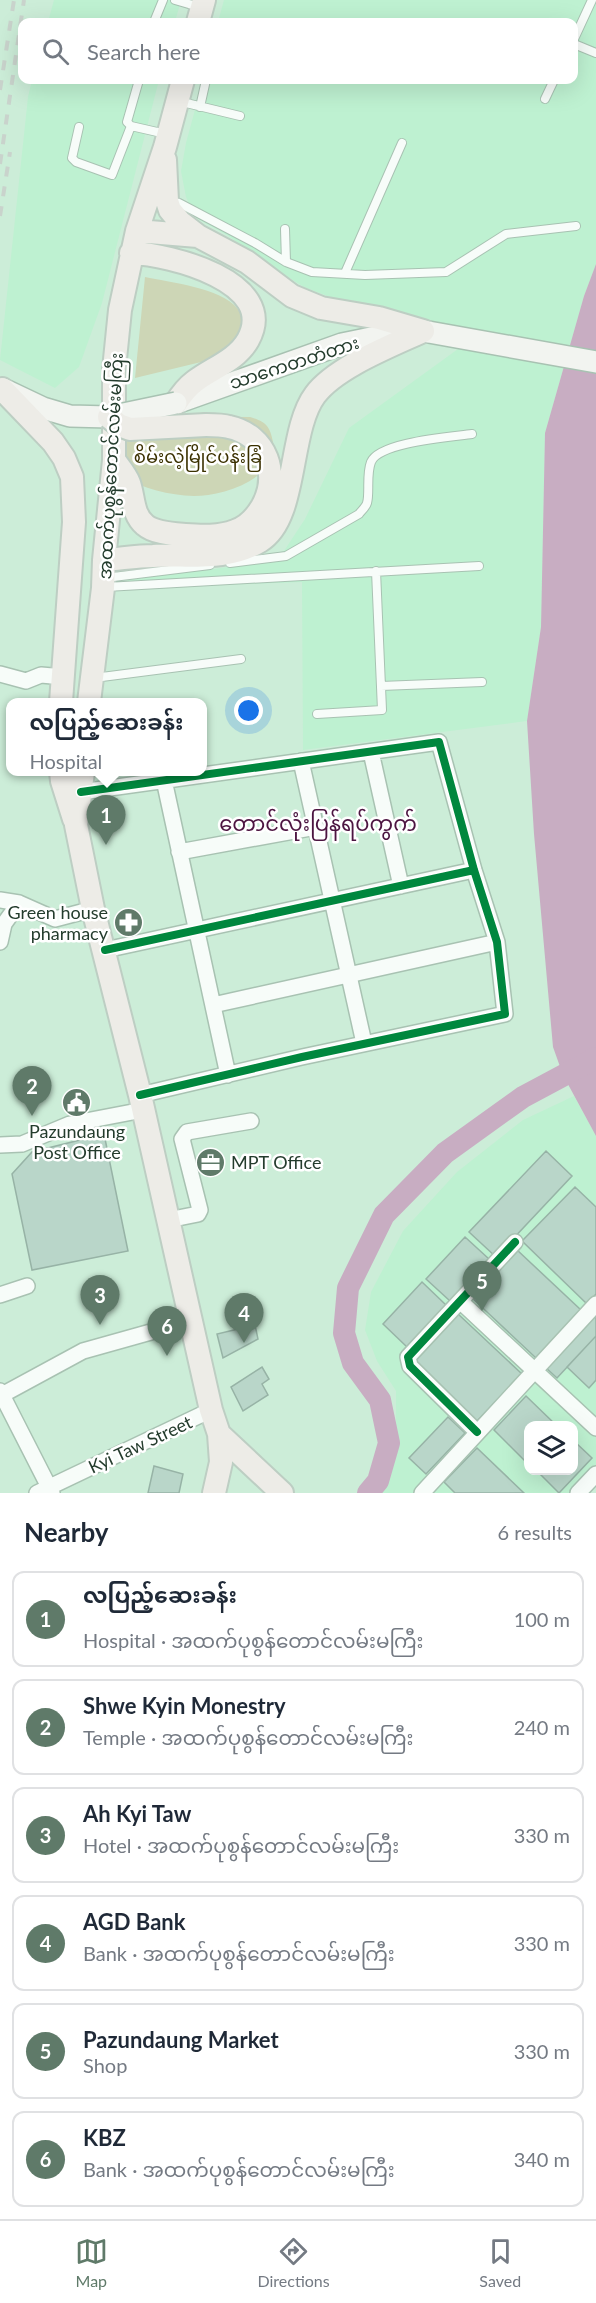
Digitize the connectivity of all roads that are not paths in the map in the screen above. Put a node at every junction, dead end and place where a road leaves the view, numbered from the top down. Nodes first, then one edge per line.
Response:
1 (163, 0) edge
2 (174, 0) edge
3 (592, 0) edge
4 (202, 10) edge
5 (156, 18) edge
6 (578, 29) edge
7 (578, 46) edge
8 (596, 53) edge
9 (138, 84) edge
10 (205, 84) edge
11 (552, 84) edge
12 (180, 90) edge
13 (545, 99) dead end
14 (200, 106) junction
15 (240, 117) dead end
16 (131, 126) junction
17 (79, 127) dead end
18 (166, 140) junction
19 (402, 143) dead end
20 (167, 201) junction
21 (576, 226) dead end
22 (285, 229) dead end
23 (137, 231) junction
24 (198, 236) junction
25 (131, 253) junction
26 (286, 262) junction
27 (345, 273) junction
28 (423, 331) junction
29 (596, 362) edge
30 (1, 388) edge
31 (176, 403) junction
32 (109, 417) junction
33 (471, 434) dead end
34 (114, 460) junction
35 (479, 566) dead end
36 (376, 572) junction
37 (104, 576) junction
38 (241, 659) dead end
39 (0, 674) edge
40 (64, 677) junction
41 (91, 679) junction
42 (482, 681) dead end
43 (381, 686) junction
44 (61, 698) edge
45 (89, 698) edge
46 (317, 714) dead end
47 (371, 752) junction
48 (301, 761) junction
49 (207, 774) edge
50 (62, 776) edge
51 (193, 776) edge
52 (164, 780) junction
53 (82, 782) edge
54 (76, 825) junction
55 (316, 827) junction
56 (179, 852) junction
57 (474, 870) junction
58 (401, 886) junction
59 (0, 900) edge
60 (332, 901) junction
61 (18, 903) junction
62 (93, 909) junction
63 (196, 930) junction
64 (0, 942) edge
65 (496, 942) junction
66 (105, 950) junction
67 (350, 976) junction
68 (213, 1005) junction
69 (364, 1043) junction
70 (228, 1074) junction
71 (142, 1102) junction
72 (251, 1121) dead end
73 (0, 1144) edge
74 (168, 1220) junction
75 (515, 1242) dead end
76 (27, 1286) dead end
77 (0, 1295) edge
78 (460, 1301) junction
79 (596, 1304) edge
80 (190, 1321) junction
81 (534, 1371) junction
82 (0, 1393) edge
83 (211, 1410) junction
84 (596, 1428) edge
85 (477, 1432) junction
86 (219, 1434) junction
87 (596, 1474) edge
88 (46, 1491) edge
89 (214, 1493) edge
90 (282, 1493) edge
91 (422, 1493) edge
92 (578, 1493) edge

1 - 5 lane
2 - 4 lane
3 - 6 lane
7 - 8 lane
9 - 16 lane
10 - 14 lane
11 - 13 lane
12 - 14 lane
12 - 18 main road
14 - 15 lane
16 - 17 lane
16 - 18 lane
18 - 20 main road
18 - 23 main road, အထက်ပုစွန်တောင်လမ်းမကြီး
19 - 27 lane
20 - 24 main road
20 - 26 lane
21 - 27 lane
22 - 26 lane
23 - 24 main road
23 - 25 main road, အထက်ပုစွန်တောင်လမ်းမကြီး
24 - 28 main road
25 - 31 main road
25 - 34 main road, အထက်ပုစွန်တောင်လမ်းမကြီး
26 - 27 lane
28 - 29 main road, သာကေတတံတား
28 - 31 main road, သာကေတတံတား
28 - 37 main road
30 - 32 main road, သာကေတတံတား
30 - 40 main road
31 - 32 main road, သာကေတတံတား, bridge
32 - 34 main road, bridge
33 - 37 lane
34 - 37 main road, အထက်ပုစွန်တောင်လမ်းမကြီး
35 - 36 lane
36 - 37 lane
36 - 43 lane
37 - 41 main road, အထက်ပုစွန်တောင်လမ်းမကြီး
38 - 41 lane
39 - 40 street
40 - 44 main road
41 - 45 main road, အထက်ပုစွန်တောင်လမ်းမကြီး
42 - 43 lane
43 - 46 lane
47 - 48 street
47 - 57 street
47 - 58 street
48 - 49 street
48 - 55 street
50 - 54 main road
51 - 52 street
52 - 53 street
52 - 56 street
53 - 54 main road
54 - 62 main road
55 - 56 street
55 - 60 street
56 - 63 street
57 - 58 street
57 - 65 street
58 - 60 street
59 - 61 street
60 - 63 street
60 - 67 street
61 - 62 street
61 - 64 street
62 - 66 main road
63 - 66 street
63 - 68 street
65 - 67 street
65 - 69 street
66 - 71 main road
67 - 68 street
67 - 69 street
68 - 70 street
69 - 70 street
70 - 71 street
71 - 73 street
71 - 74 main road
72 - 74 street
74 - 80 main road
75 - 78 street
76 - 77 street
78 - 81 street
78 - 85 street
79 - 81 street
80 - 82 street
80 - 83 main road
81 - 84 street
81 - 85 street
82 - 88 street
83 - 86 main road
83 - 88 street, Kyi Taw Street
85 - 91 street
86 - 89 main road
86 - 90 main road
87 - 92 street

